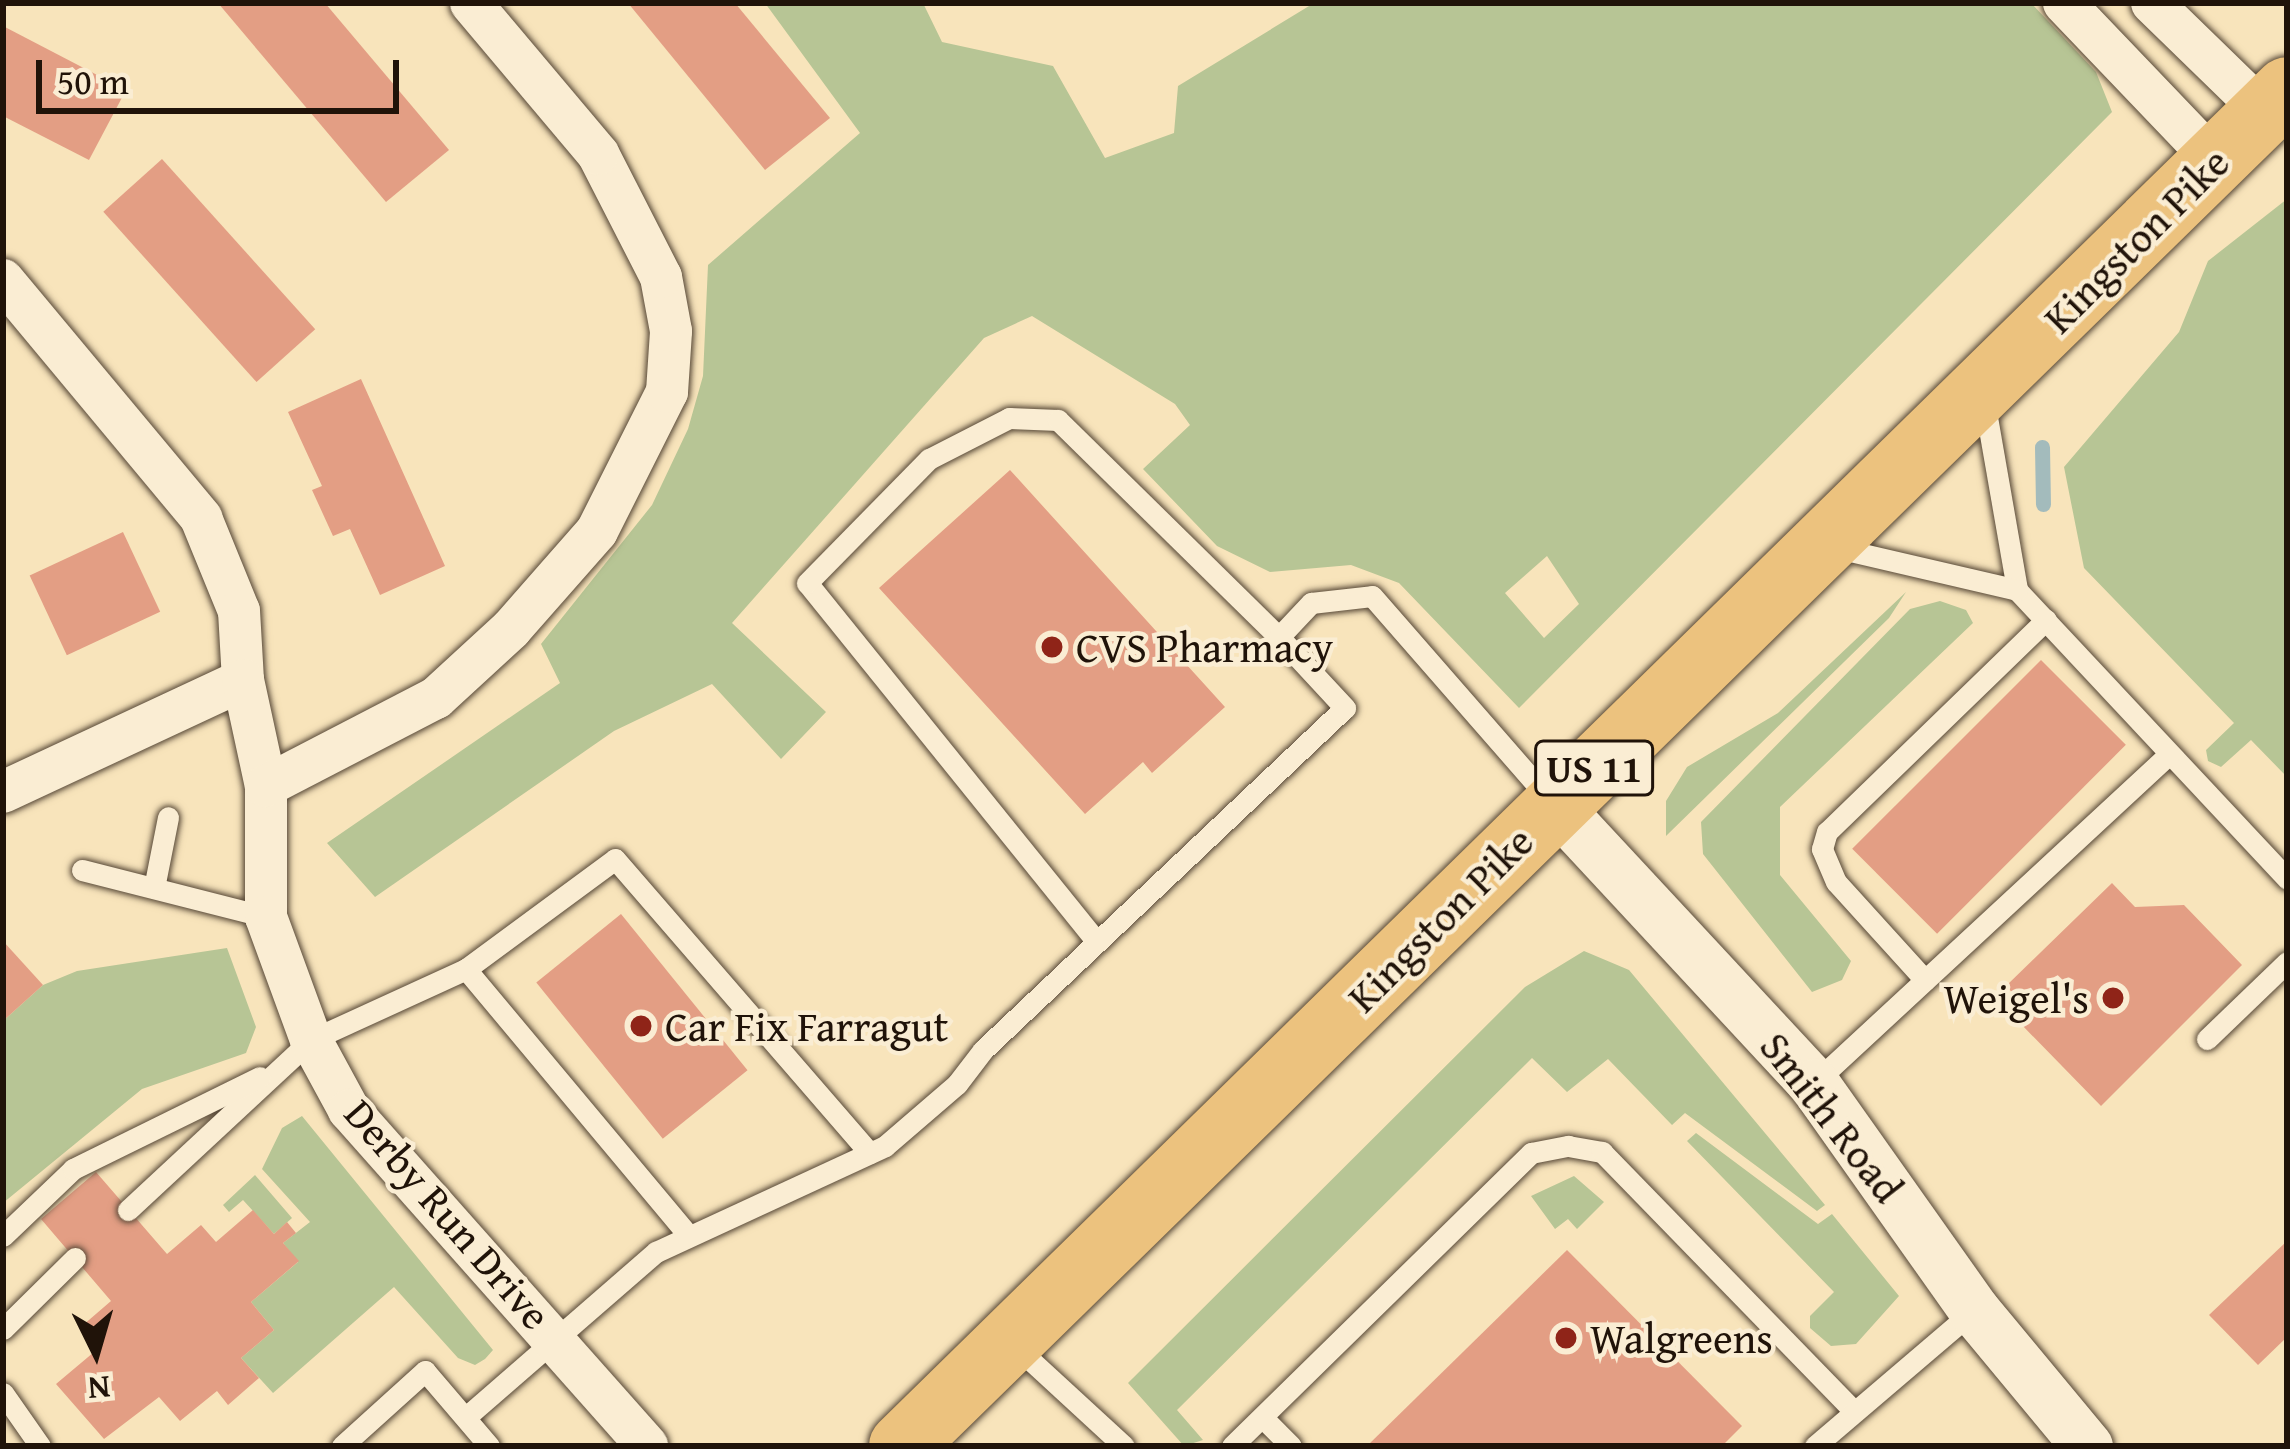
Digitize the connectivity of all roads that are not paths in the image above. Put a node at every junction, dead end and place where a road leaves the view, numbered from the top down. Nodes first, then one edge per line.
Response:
1 (471, 3) edge
2 (2064, 3) edge
3 (2152, 3) edge
4 (2276, 101) edge
5 (2215, 161) junction
6 (3, 280) edge
7 (1983, 394) junction
8 (1824, 545) junction
9 (2017, 590) junction
10 (2046, 620) junction
11 (1279, 637) junction
12 (243, 680) junction
13 (2169, 754) junction
14 (266, 786) junction
15 (3, 792) edge
16 (1555, 806) junction
17 (168, 817) dead end
18 (82, 870) dead end
19 (2287, 879) edge
20 (154, 888) junction
21 (266, 916) junction
22 (1097, 942) junction
23 (2287, 962) edge
24 (466, 969) junction
25 (1925, 980) junction
26 (2206, 1039) dead end
27 (296, 1053) junction
28 (1814, 1084) junction
29 (870, 1153) junction
30 (128, 1210) dead end
31 (3, 1235) edge
32 (689, 1236) junction
33 (75, 1258) dead end
34 (1974, 1310) junction
35 (3, 1330) edge
36 (560, 1342) junction
37 (1011, 1343) junction
38 (3, 1393) edge
39 (1851, 1408) junction
40 (466, 1417) junction
41 (1264, 1419) junction
42 (40, 1446) edge
43 (342, 1446) edge
44 (489, 1446) edge
45 (646, 1446) edge
46 (902, 1446) edge
47 (1124, 1446) edge
48 (1232, 1446) edge
49 (1291, 1446) edge
50 (1815, 1446) edge
51 (2087, 1446) edge

1 - 14 street
2 - 5 street
3 - 4 street
4 - 5 main road, Kingston Pike / US 11
5 - 7 main road, Kingston Pike / US 11
6 - 12 street, Derby Run Drive
7 - 8 main road, Kingston Pike / US 11
7 - 9 lane
8 - 9 lane
8 - 16 main road, Kingston Pike / US 11
9 - 10 lane
10 - 13 lane
10 - 25 lane
11 - 16 lane
11 - 22 lane
11 - 22 lane
12 - 14 street, Derby Run Drive
12 - 15 street
13 - 19 lane
13 - 25 lane
14 - 21 street, Derby Run Drive
16 - 28 street, Smith Road
16 - 37 main road, Kingston Pike / US 11
17 - 20 lane
18 - 20 lane
20 - 21 lane
21 - 27 street, Derby Run Drive
22 - 29 lane
23 - 26 lane
24 - 27 lane
24 - 29 lane
24 - 32 lane
25 - 28 lane
27 - 30 lane
27 - 31 lane
27 - 36 street, Derby Run Drive
28 - 34 street, Smith Road
29 - 32 lane
32 - 36 lane
33 - 35 lane
34 - 39 lane
34 - 51 street, Smith Road
36 - 40 lane
36 - 45 street, Derby Run Drive
37 - 46 main road, Kingston Pike / US 11
37 - 47 lane
38 - 42 lane
39 - 41 lane
39 - 50 lane
40 - 43 lane
40 - 44 lane
41 - 48 lane
41 - 49 lane

